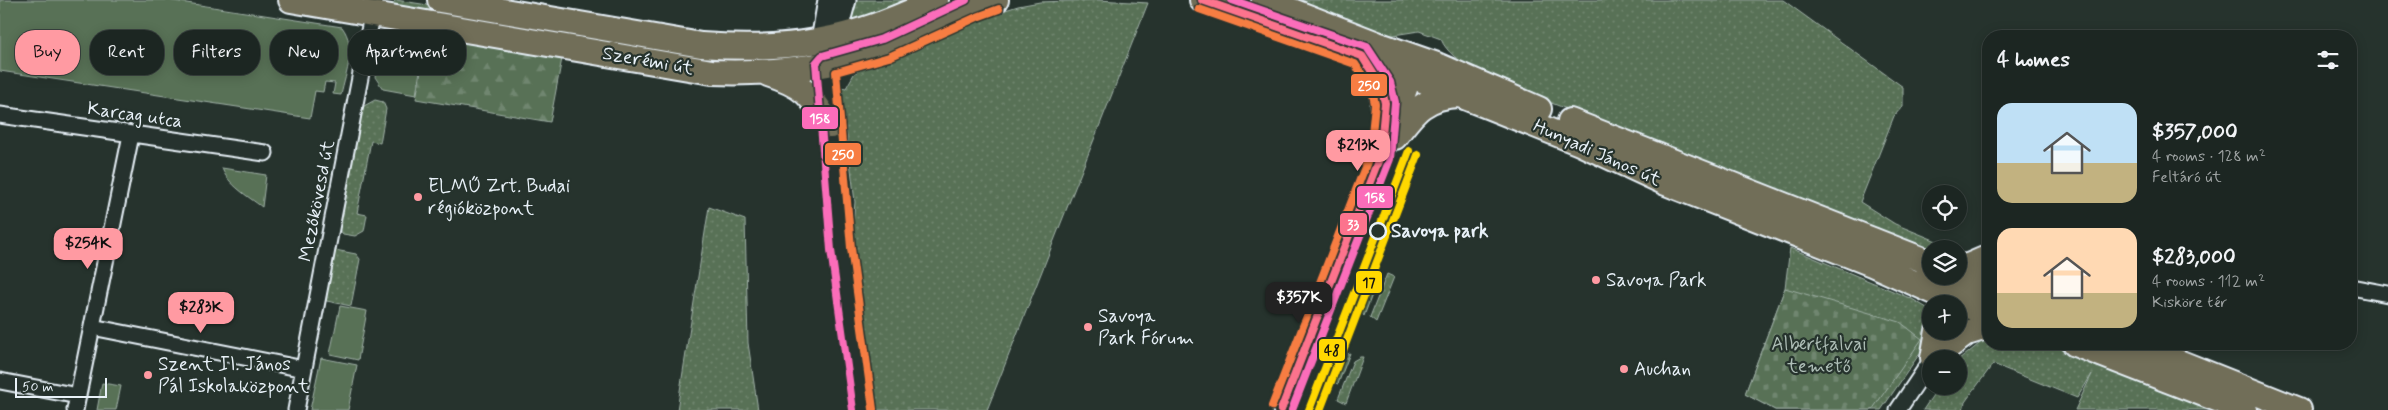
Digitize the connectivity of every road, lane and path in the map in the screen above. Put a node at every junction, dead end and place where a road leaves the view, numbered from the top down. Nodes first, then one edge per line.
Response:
1 (291, 0) edge
2 (440, 0) edge
3 (829, 0) edge
4 (845, 0) edge
5 (936, 0) edge
6 (996, 0) edge
7 (1202, 0) edge
8 (1264, 0) edge
9 (374, 7) edge
10 (828, 40) junction
11 (1401, 52) junction
12 (1362, 56) junction
13 (826, 64) junction
14 (764, 73) junction
15 (1410, 75) junction
16 (1459, 95) junction
17 (0, 115) edge
18 (830, 126) junction
19 (131, 135) junction
20 (265, 153) dead end
21 (1380, 156) junction
22 (1922, 259) edge
23 (1982, 260) edge
24 (1872, 264) junction
25 (1967, 266) edge
26 (1967, 282) edge
27 (2357, 287) edge
28 (2388, 294) edge
29 (1925, 295) edge
30 (1967, 298) edge
31 (1981, 299) edge
32 (92, 328) junction
33 (1982, 328) edge
34 (1945, 350) edge
35 (2090, 350) edge
36 (2148, 350) edge
37 (304, 369) junction
38 (1922, 375) edge
39 (0, 381) edge
40 (77, 403) edge
41 (296, 410) edge
42 (864, 410) edge
43 (1281, 410) edge
44 (1898, 410) edge
45 (2245, 410) edge
46 (2299, 410) edge

1 - 9 main road, Szerémi út
2 - 10 main road, Szerémi út
3 - 10 main road
4 - 10 main road
5 - 10 main road, Szerémi út
6 - 13 main road, Szerémi út
7 - 12 main road, Hunyadi János út
8 - 11 main road, Hunyadi János út
9 - 14 main road, Szerémi út
9 - 37 street, Mezőkövesd út
10 - 13 main road
11 - 15 main road
11 - 22 main road, Hunyadi János út
12 - 15 main road, Hunyadi János út
12 - 21 main road
13 - 14 main road, Szerémi út
13 - 18 main road
14 - 18 main road
15 - 16 main road, Hunyadi János út
15 - 21 main road
16 - 21 main road
16 - 24 main road, Hunyadi János út
17 - 19 street, Karcag utca
18 - 42 main road
19 - 20 street, Karcag utca
19 - 32 street
21 - 43 street
23 - 25 main road
24 - 29 main road, Hunyadi János út
24 - 31 main road
26 - 31 main road
27 - 28 street
30 - 31 main road, Hunyadi János út
32 - 37 street
32 - 40 street
33 - 34 main road
35 - 45 main road
36 - 46 main road
37 - 41 street, Mezőkövesd út
38 - 44 street
39 - 40 street

